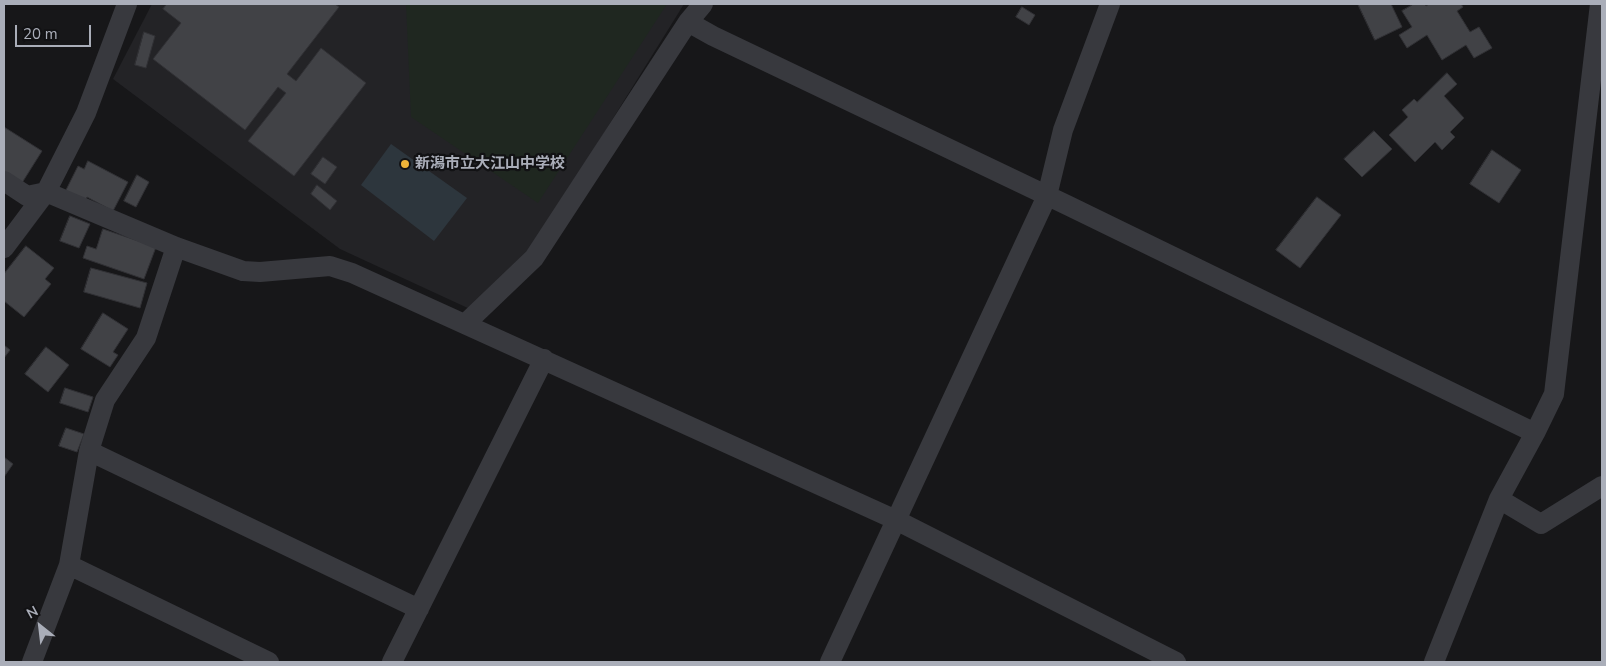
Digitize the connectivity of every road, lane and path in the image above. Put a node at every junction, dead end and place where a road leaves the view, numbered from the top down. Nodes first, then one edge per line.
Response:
1 (127, 4) edge
2 (703, 4) edge
3 (1110, 4) edge
4 (1600, 4) edge
5 (688, 22) junction
6 (4, 181) edge
7 (46, 192) junction
8 (1047, 196) junction
9 (176, 247) junction
10 (4, 248) edge
11 (465, 324) junction
12 (544, 359) junction
13 (1535, 433) junction
14 (89, 451) junction
15 (1602, 486) edge
16 (1499, 499) junction
17 (896, 520) junction
18 (69, 565) junction
19 (419, 609) junction
20 (32, 662) edge
21 (269, 662) edge
22 (392, 662) edge
23 (830, 662) edge
24 (1176, 662) edge
25 (1434, 662) edge

1 - 7 street
2 - 5 street
3 - 8 street
4 - 13 street
5 - 8 street
5 - 11 street
6 - 7 street
7 - 9 street
7 - 10 street
8 - 13 street
8 - 17 street
9 - 11 street
9 - 14 street
11 - 12 street
12 - 17 street
12 - 19 street
13 - 16 street
14 - 18 street
14 - 19 street
15 - 16 street
16 - 25 street
17 - 23 street
17 - 24 street
18 - 20 street
18 - 21 street
19 - 22 street

